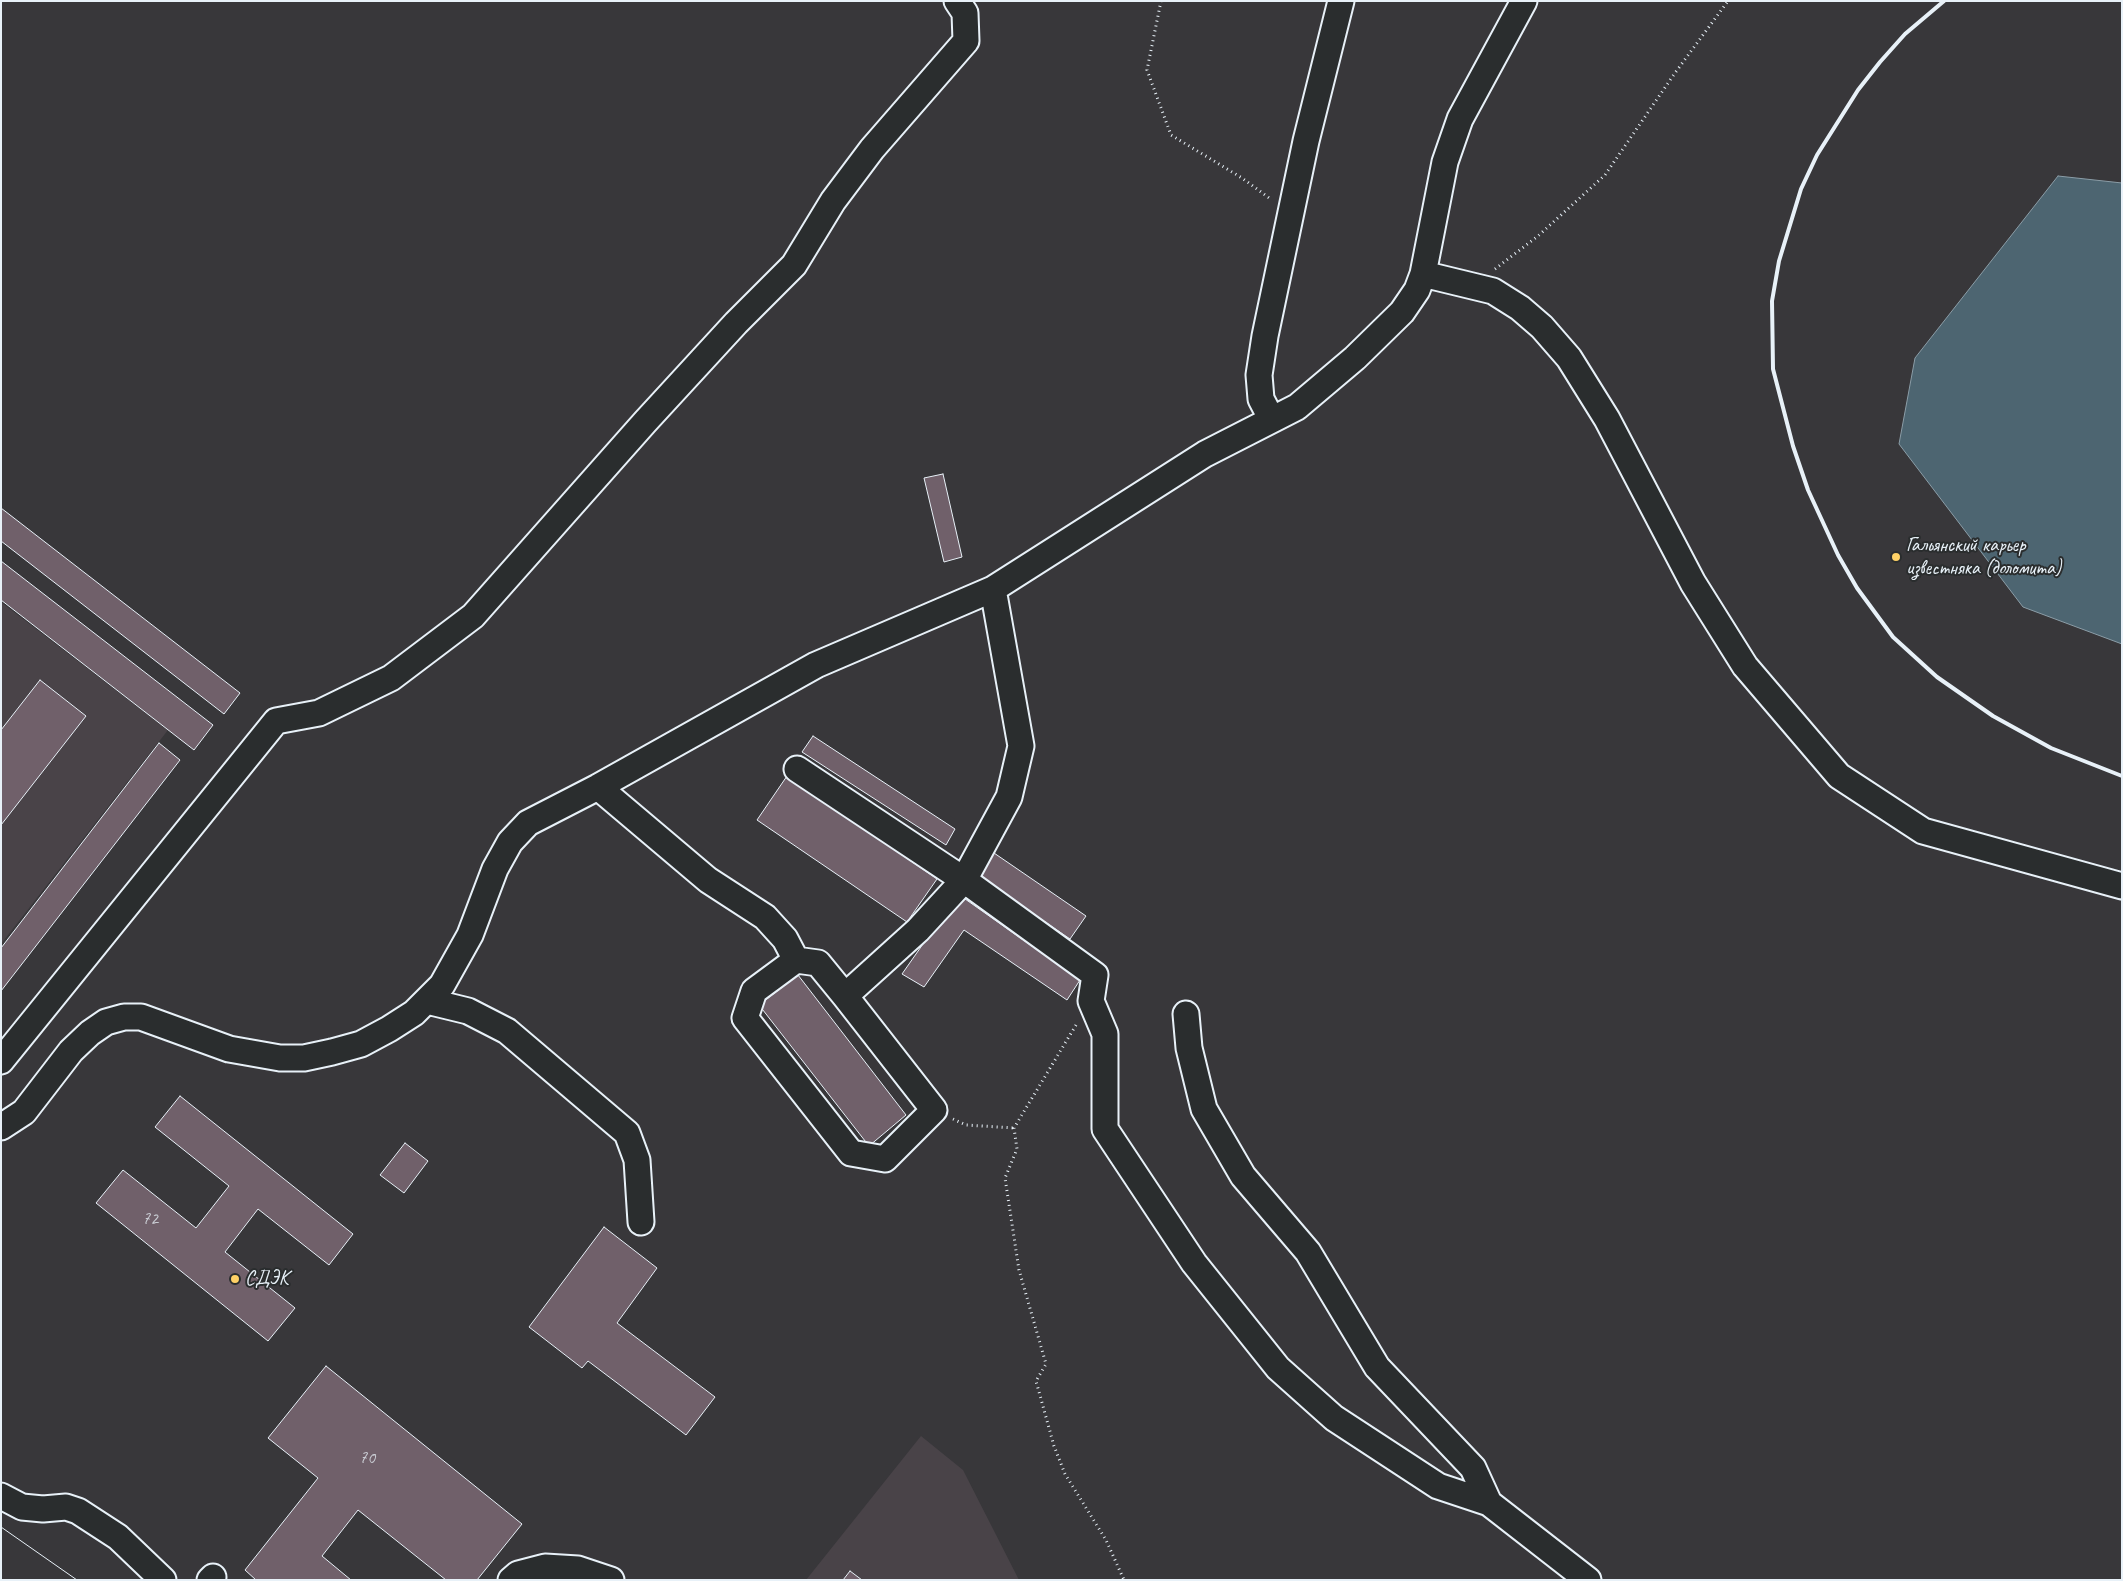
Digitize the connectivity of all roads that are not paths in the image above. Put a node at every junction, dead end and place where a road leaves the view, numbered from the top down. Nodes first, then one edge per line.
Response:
1 (957, 1) edge
2 (1341, 1) edge
3 (1524, 1) edge
4 (1423, 274) junction
5 (1272, 420) junction
6 (993, 589) junction
7 (797, 769) dead end
8 (598, 787) junction
9 (964, 880) junction
10 (2122, 886) edge
11 (796, 960) junction
12 (844, 996) junction
13 (427, 1002) junction
14 (1186, 1014) dead end
15 (1, 1062) edge
16 (1, 1127) edge
17 (641, 1222) dead end
18 (1, 1496) edge
19 (1489, 1503) junction
20 (163, 1580) edge
21 (511, 1580) edge
22 (611, 1580) edge
23 (1588, 1580) edge

1 - 15 street
2 - 5 street
3 - 4 street
4 - 5 street
4 - 10 street
5 - 6 street
6 - 8 street
6 - 9 street
7 - 9 street
8 - 11 street
8 - 13 street
9 - 12 street
9 - 19 street
11 - 12 street
11 - 12 street
13 - 16 street
13 - 17 street
14 - 19 street
18 - 20 street
19 - 23 street
21 - 22 street

